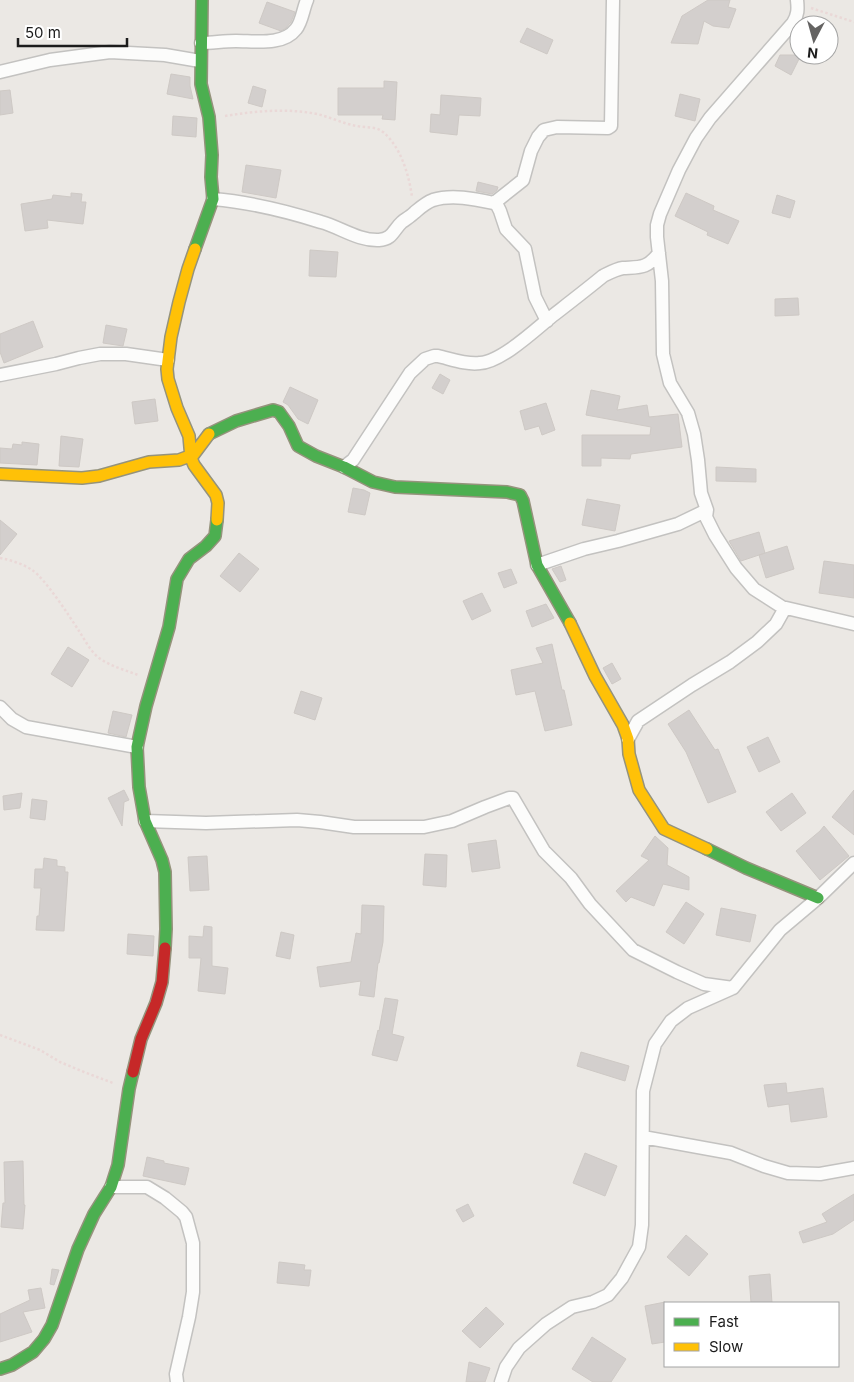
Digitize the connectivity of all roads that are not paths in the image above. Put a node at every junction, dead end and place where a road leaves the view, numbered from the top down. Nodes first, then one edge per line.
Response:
1 (202, 0) edge
2 (307, 0) edge
3 (613, 0) edge
4 (797, 2) edge
5 (201, 43) junction
6 (200, 61) junction
7 (0, 72) edge
8 (212, 199) junction
9 (494, 203) junction
10 (659, 253) junction
11 (547, 320) junction
12 (168, 360) junction
13 (0, 375) edge
14 (191, 458) junction
15 (344, 467) junction
16 (0, 474) edge
17 (706, 510) junction
18 (537, 565) junction
19 (785, 608) junction
20 (854, 624) edge
21 (0, 707) edge
22 (628, 739) junction
23 (138, 747) junction
24 (145, 821) junction
25 (854, 863) edge
26 (818, 898) junction
27 (733, 988) junction
28 (643, 1136) junction
29 (854, 1168) edge
30 (111, 1187) junction
31 (0, 1369) edge
32 (177, 1382) edge
33 (500, 1382) edge

1 - 5 street
2 - 5 street
3 - 9 street
4 - 10 street
5 - 6 street
6 - 7 street
6 - 8 street
8 - 9 street
8 - 12 street
9 - 11 street
10 - 11 street
10 - 17 street
11 - 15 street
12 - 13 street
12 - 14 street
14 - 15 street
14 - 16 street
14 - 23 street
15 - 18 street
17 - 18 street
17 - 19 street
18 - 22 street
19 - 20 street
19 - 22 street
21 - 23 street
22 - 26 street
23 - 24 street
24 - 27 street
24 - 30 street
25 - 26 street
26 - 27 street
27 - 28 street
28 - 29 street
28 - 33 street
30 - 31 street
30 - 32 street

